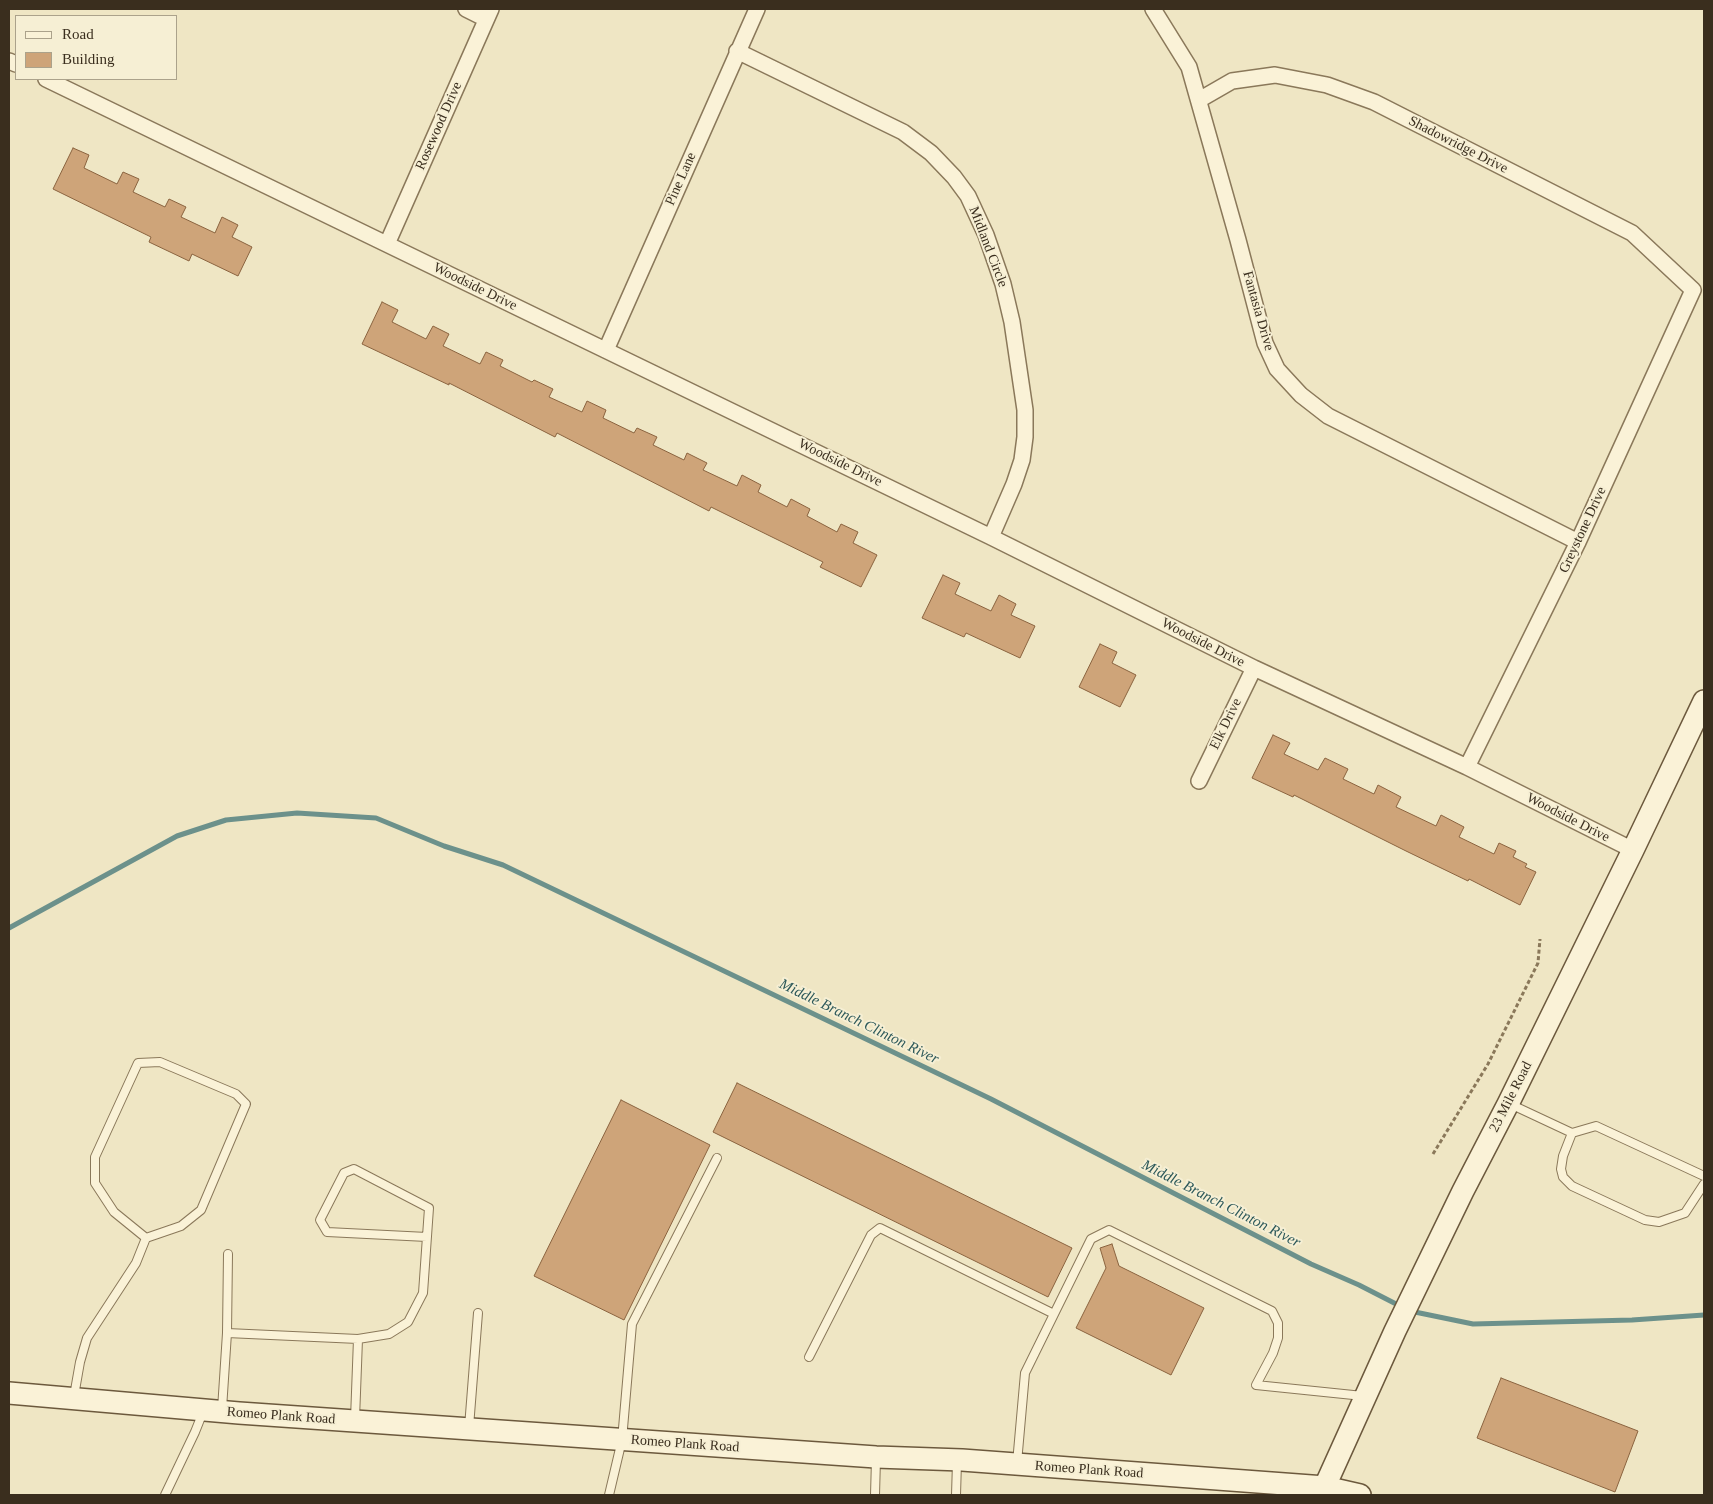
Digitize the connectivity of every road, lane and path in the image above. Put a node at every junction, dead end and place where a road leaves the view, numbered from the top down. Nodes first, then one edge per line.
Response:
1 (466, 9) edge
2 (757, 9) edge
3 (1153, 9) edge
4 (488, 14) edge
5 (737, 52) junction
6 (48, 80) edge
7 (1199, 100) junction
8 (387, 244) junction
9 (1693, 290) joint
10 (606, 350) junction
11 (991, 537) junction
12 (1578, 542) junction
13 (1254, 668) junction
14 (1704, 701) edge
15 (1467, 767) junction
16 (1199, 781) dead end
17 (1632, 850) junction
18 (1540, 939) dead end
19 (1508, 1104) junction
20 (1572, 1132) junction
21 (1433, 1154) dead end
22 (717, 1158) dead end
23 (1704, 1176) edge
24 (1704, 1184) edge
25 (427, 1237) junction
26 (146, 1238) junction
27 (228, 1254) dead end
28 (478, 1313) dead end
29 (1054, 1314) junction
30 (227, 1333) junction
31 (358, 1339) junction
32 (809, 1357) dead end
33 (9, 1393) edge
34 (1366, 1396) junction
35 (74, 1398) junction
36 (213, 1411) junction
37 (355, 1421) junction
38 (469, 1429) junction
39 (622, 1440) junction
40 (876, 1457) junction
41 (957, 1460) junction
42 (1017, 1465) junction
43 (1323, 1491) edge
44 (165, 1495) edge
45 (609, 1495) edge
46 (875, 1495) edge
47 (956, 1495) edge
48 (1360, 1495) edge

1 - 4 street
2 - 5 street, Pine Lane
3 - 7 street, Fantasia Drive
4 - 8 street, Rosewood Drive
5 - 10 street, Pine Lane
5 - 11 street, Midland Circle
6 - 8 street, Woodside Drive
7 - 9 street, Shadowridge Drive
7 - 12 street, Fantasia Drive
8 - 10 street, Woodside Drive
9 - 12 street, Greystone Drive
10 - 11 street, Woodside Drive
11 - 13 street, Woodside Drive
12 - 15 street, Greystone Drive
13 - 15 street, Woodside Drive
13 - 16 street, Elk Drive
14 - 17 main road, 23 Mile Road
15 - 17 street, Woodside Drive
17 - 19 main road, 23 Mile Road
18 - 21 path
19 - 20 lane
19 - 34 main road, 23 Mile Road
20 - 23 lane
20 - 24 lane
22 - 39 lane
25 - 25 lane
25 - 31 lane
26 - 26 lane
26 - 35 lane
27 - 30 lane
28 - 38 lane
29 - 32 lane
29 - 34 lane
29 - 42 lane
30 - 31 lane
30 - 36 lane
31 - 37 lane
33 - 35 main road, Romeo Plank Road
34 - 43 main road, 23 Mile Road
35 - 36 main road, Romeo Plank Road
36 - 37 main road, Romeo Plank Road
36 - 44 lane
37 - 38 main road, Romeo Plank Road
38 - 39 main road, Romeo Plank Road
39 - 40 main road, Romeo Plank Road
39 - 45 lane
40 - 41 main road, Romeo Plank Road
40 - 46 lane
41 - 42 main road, Romeo Plank Road
41 - 47 lane
42 - 43 main road, Romeo Plank Road
43 - 48 main road, Romeo Plank Road

